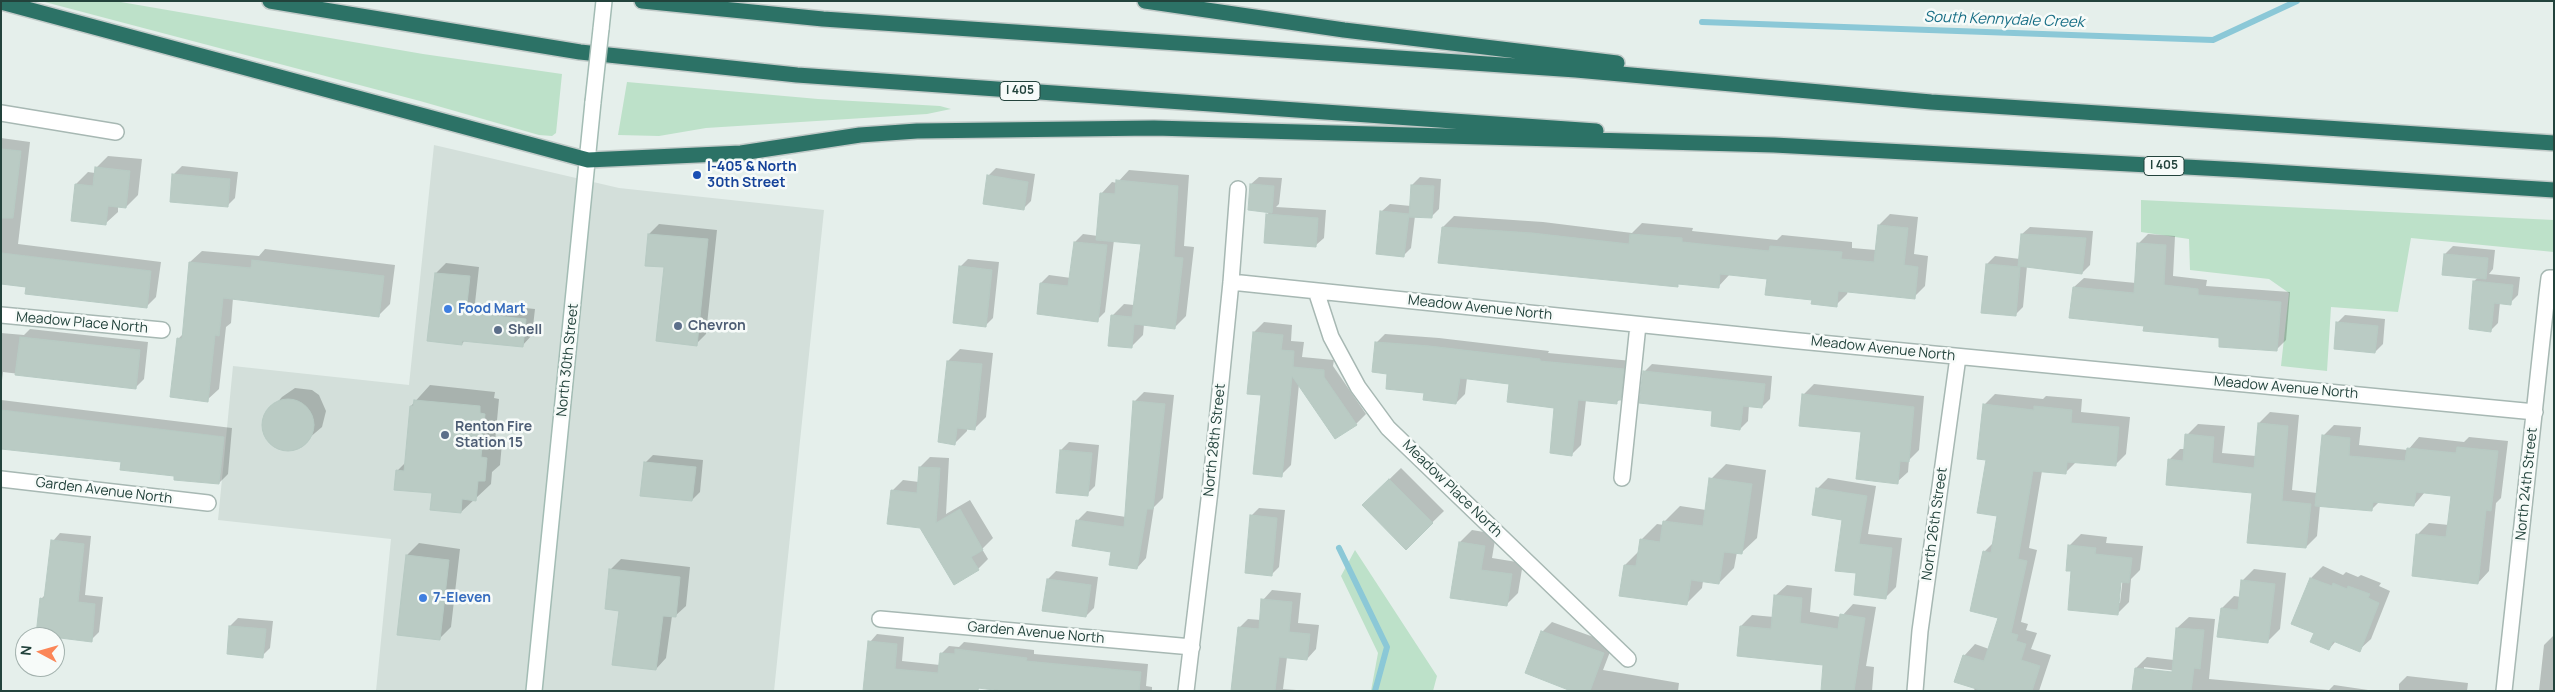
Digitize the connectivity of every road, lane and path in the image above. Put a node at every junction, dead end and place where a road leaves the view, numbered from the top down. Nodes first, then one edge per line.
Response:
1 (270, 1) edge
2 (604, 1) edge
3 (642, 1) edge
4 (1145, 1) edge
5 (1, 2) edge
6 (1931, 102) junction
7 (1, 113) edge
8 (116, 132) dead end
9 (2554, 143) edge
10 (1774, 145) junction
11 (588, 160) junction
12 (1238, 189) dead end
13 (2554, 190) edge
14 (2552, 278) edge
15 (1231, 282) junction
16 (1316, 291) junction
17 (1, 316) edge
18 (1638, 325) junction
19 (162, 330) dead end
20 (1958, 357) junction
21 (2535, 412) junction
22 (1, 478) edge
23 (1622, 478) dead end
24 (208, 503) dead end
25 (880, 619) dead end
26 (1192, 646) junction
27 (1628, 659) dead end
28 (534, 691) edge
29 (1186, 691) edge
30 (1915, 691) edge
31 (2504, 691) edge

1 - 10 highway, I 405
2 - 11 street, North 30th Street, bridge
3 - 6 highway
4 - 6 highway
5 - 11 highway
6 - 9 highway
7 - 8 street
10 - 11 highway
10 - 13 highway, I 405
11 - 28 street, North 30th Street
12 - 15 street, North 28th Street
14 - 21 street, North 24th Street
15 - 16 street, Meadow Avenue North
15 - 26 street, North 28th Street
16 - 18 street, Meadow Avenue North
16 - 27 street, Meadow Place North
17 - 19 street, Meadow Place North
18 - 20 street, Meadow Avenue North
18 - 23 street
20 - 21 street, Meadow Avenue North
20 - 30 street, North 26th Street
21 - 31 street, North 24th Street
22 - 24 street, Garden Avenue North
25 - 26 street, Garden Avenue North
26 - 29 street, North 28th Street

